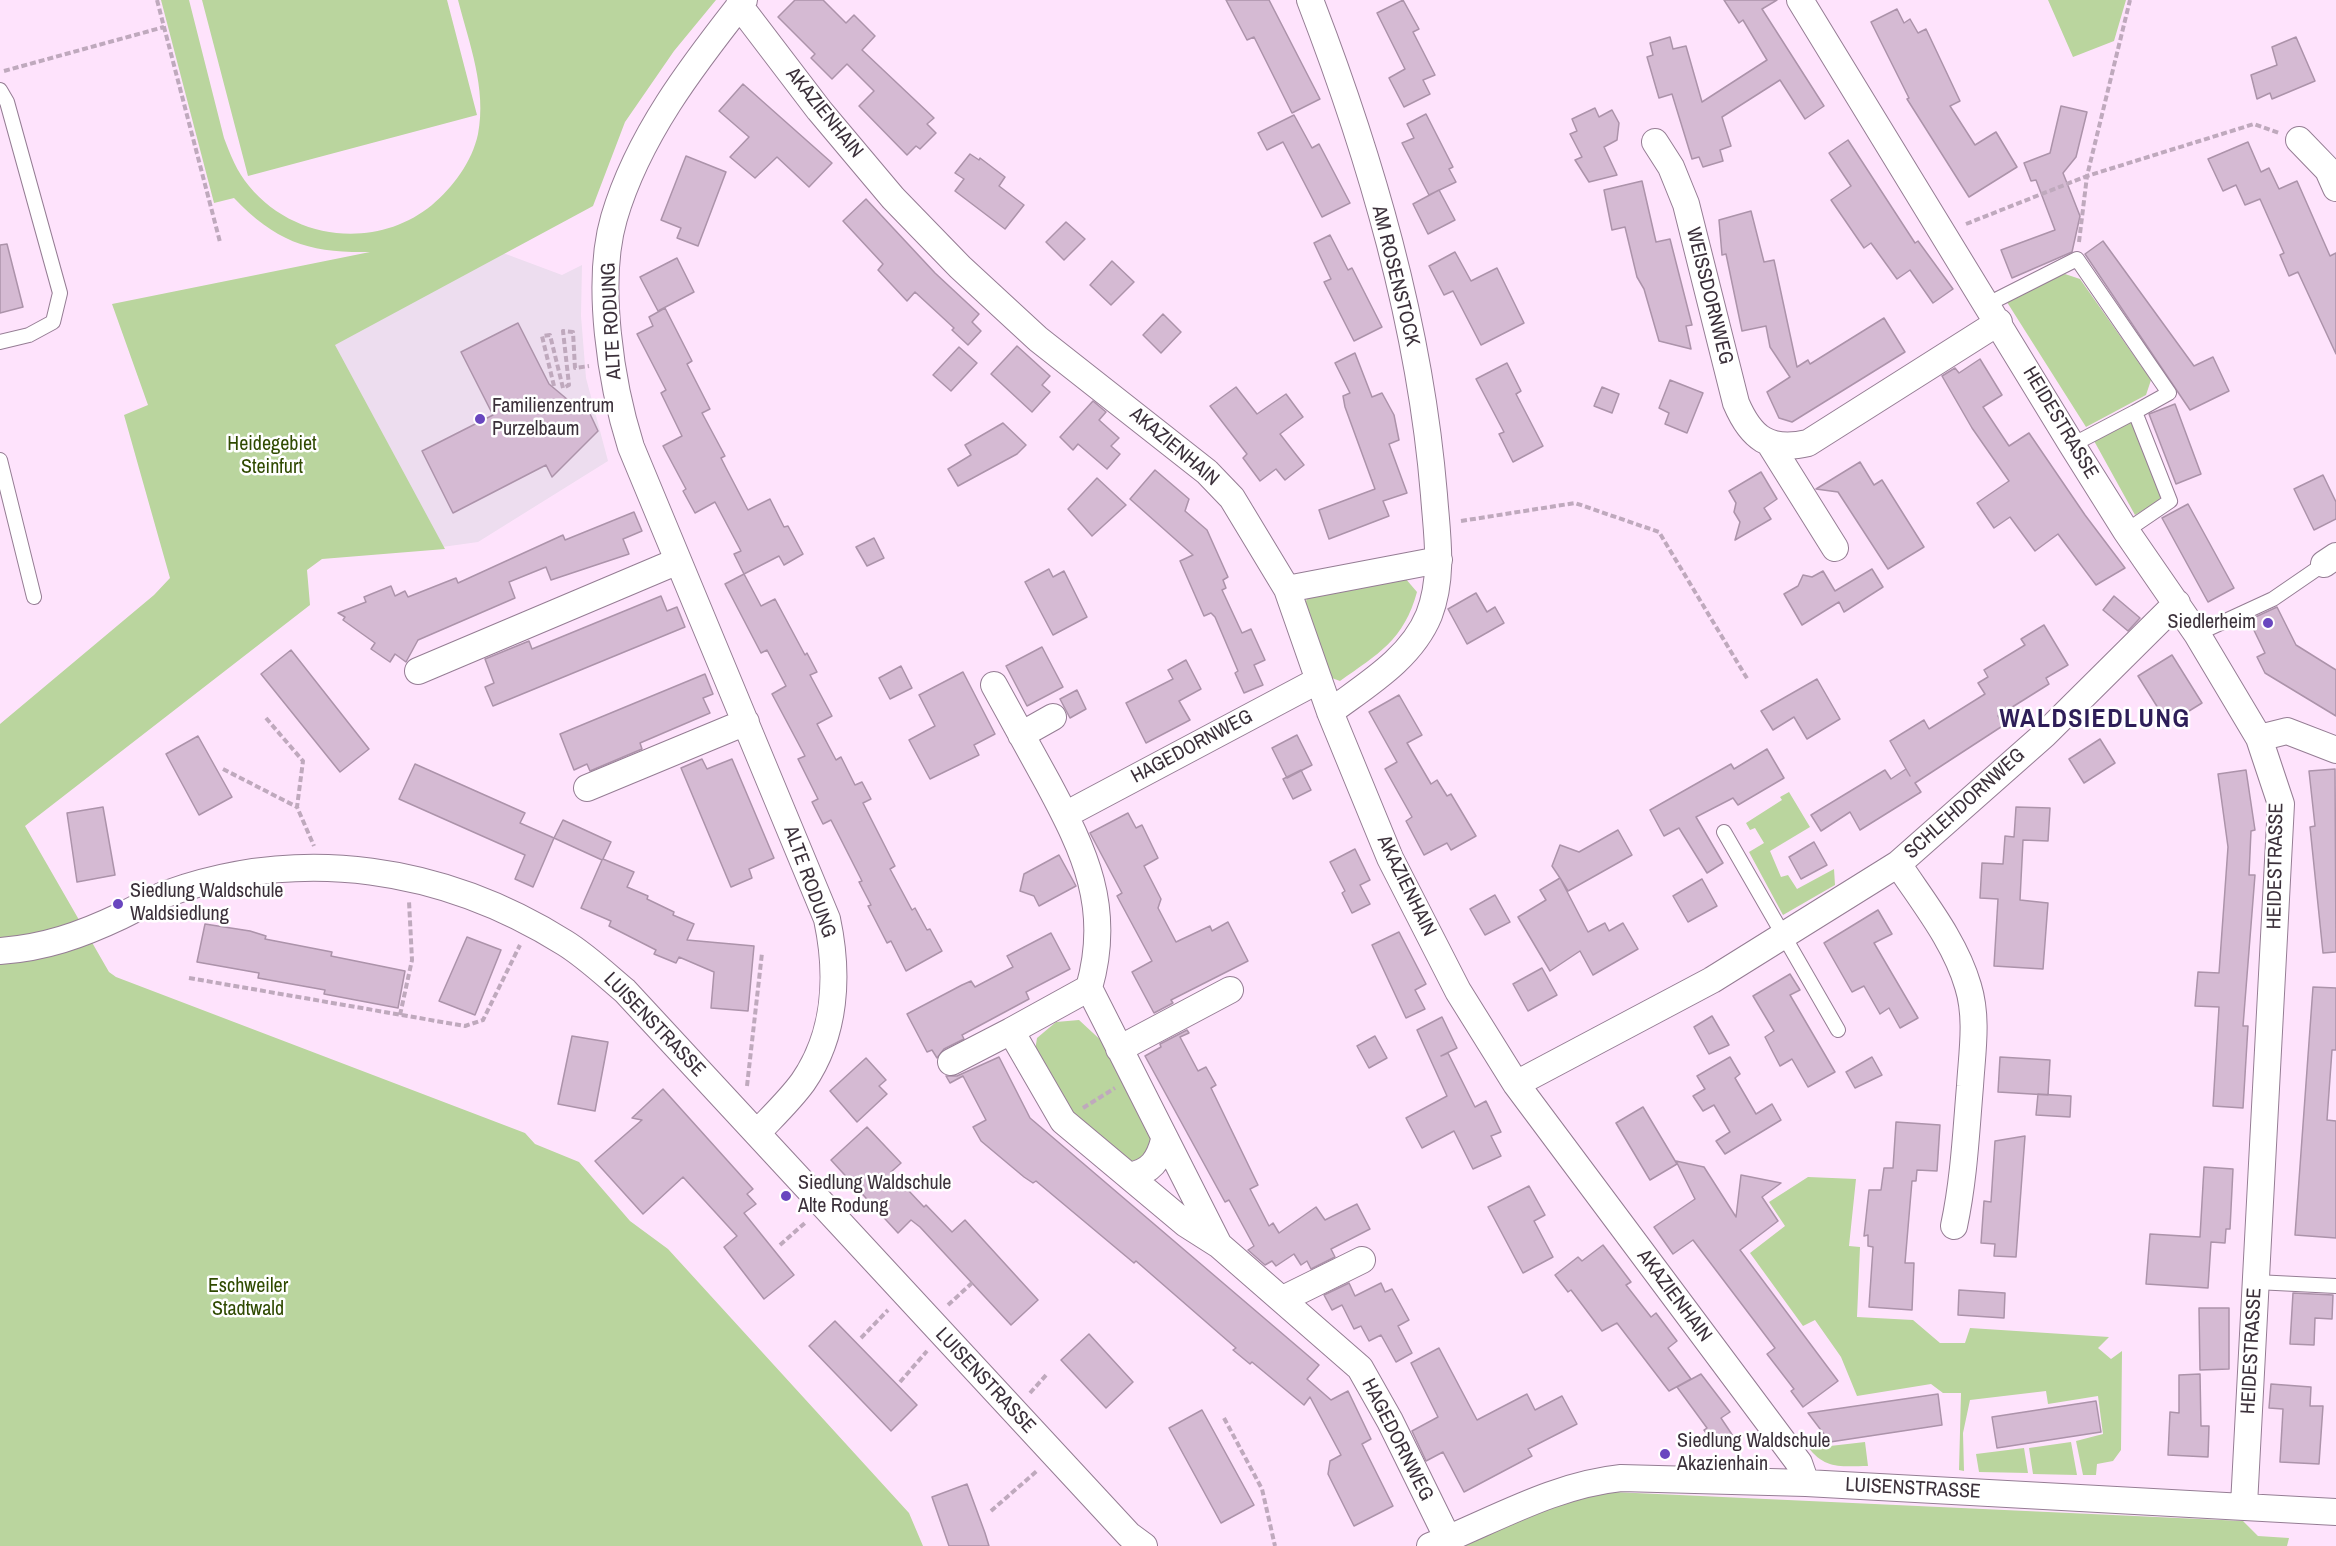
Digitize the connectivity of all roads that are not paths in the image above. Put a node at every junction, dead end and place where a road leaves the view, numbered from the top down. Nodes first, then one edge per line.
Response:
1 (1310, 0) edge
2 (1802, 0) edge
3 (742, 3) edge
4 (0, 90) edge
5 (2299, 140) road end
6 (1655, 142) dead end
7 (2336, 188) edge
8 (1994, 313) junction
9 (0, 342) edge
10 (2135, 412) junction
11 (1770, 444) junction
12 (2072, 445) junction
13 (0, 459) edge
14 (2126, 531) junction
15 (1835, 548) dead end
16 (2330, 560) edge
17 (678, 561) junction
18 (1439, 561) junction
19 (1287, 589) junction
20 (34, 597) dead end
21 (2177, 603) junction
22 (2197, 634) junction
23 (418, 671) dead end
24 (1318, 680) junction
25 (994, 685) dead end
26 (1330, 712) junction
27 (1053, 717) dead end
28 (746, 722) junction
29 (1022, 735) junction
30 (2259, 738) junction
31 (2336, 750) edge
32 (587, 788) dead end
33 (1065, 814) junction
34 (1724, 832) dead end
35 (1898, 864) junction
36 (1784, 937) junction
37 (0, 951) edge
38 (1089, 988) junction
39 (1230, 990) dead end
40 (1838, 1030) dead end
41 (1011, 1031) junction
42 (1119, 1049) junction
43 (951, 1062) dead end
44 (1516, 1084) junction
45 (750, 1126) junction
46 (1164, 1140) junction
47 (1129, 1176) junction
48 (1954, 1226) dead end
49 (1219, 1245) junction
50 (1362, 1260) dead end
51 (2256, 1282) junction
52 (2336, 1286) edge
53 (1283, 1299) junction
54 (1806, 1483) junction
55 (2244, 1505) junction
56 (2336, 1512) edge
57 (1439, 1543) edge
58 (1144, 1546) edge

1 - 18 street, AM ROSENSTOCK
2 - 8 street, HEIDESTRASSE
3 - 17 street, ALTE RODUNG
3 - 19 street, AKAZIENHAIN
4 - 9 lane
5 - 7 street
6 - 11 street, WEISSDORNWEG
8 - 10 lane
8 - 11 street
8 - 12 street, HEIDESTRASSE
10 - 12 lane
10 - 14 lane
11 - 15 street, WEISSDORNWEG
12 - 14 street, HEIDESTRASSE
13 - 20 lane
14 - 21 street, HEIDESTRASSE
16 - 22 lane
17 - 23 street
17 - 28 street, ALTE RODUNG
18 - 19 street
18 - 26 street, AM ROSENSTOCK
19 - 24 street, AKAZIENHAIN
21 - 22 street, HEIDESTRASSE
21 - 35 street, SCHLEHDORNWEG
22 - 30 street, HEIDESTRASSE
24 - 26 street, AKAZIENHAIN
24 - 33 street, HAGEDORNWEG
25 - 29 street
26 - 44 street, AKAZIENHAIN
27 - 29 street
28 - 32 street
28 - 45 street, ALTE RODUNG
29 - 33 street
30 - 31 street
30 - 51 street, HEIDESTRASSE
33 - 38 street
34 - 36 lane
35 - 36 street
35 - 48 street, SCHLEHDORNWEG
36 - 40 lane
36 - 44 street
37 - 45 street, LUISENSTRASSE
38 - 41 street
38 - 42 street, HAGEDORNWEG
39 - 42 street
41 - 43 street
41 - 47 street, HAGEDORNWEG
42 - 46 street, HAGEDORNWEG
44 - 54 street, AKAZIENHAIN
45 - 58 street, LUISENSTRASSE
46 - 47 street
46 - 49 street, HAGEDORNWEG
47 - 49 street, HAGEDORNWEG
49 - 53 street, HAGEDORNWEG
50 - 53 street
51 - 52 lane
51 - 55 street, HEIDESTRASSE
53 - 57 street, HAGEDORNWEG
54 - 55 street, LUISENSTRASSE
54 - 57 street, LUISENSTRASSE
55 - 56 street, LUISENSTRASSE

